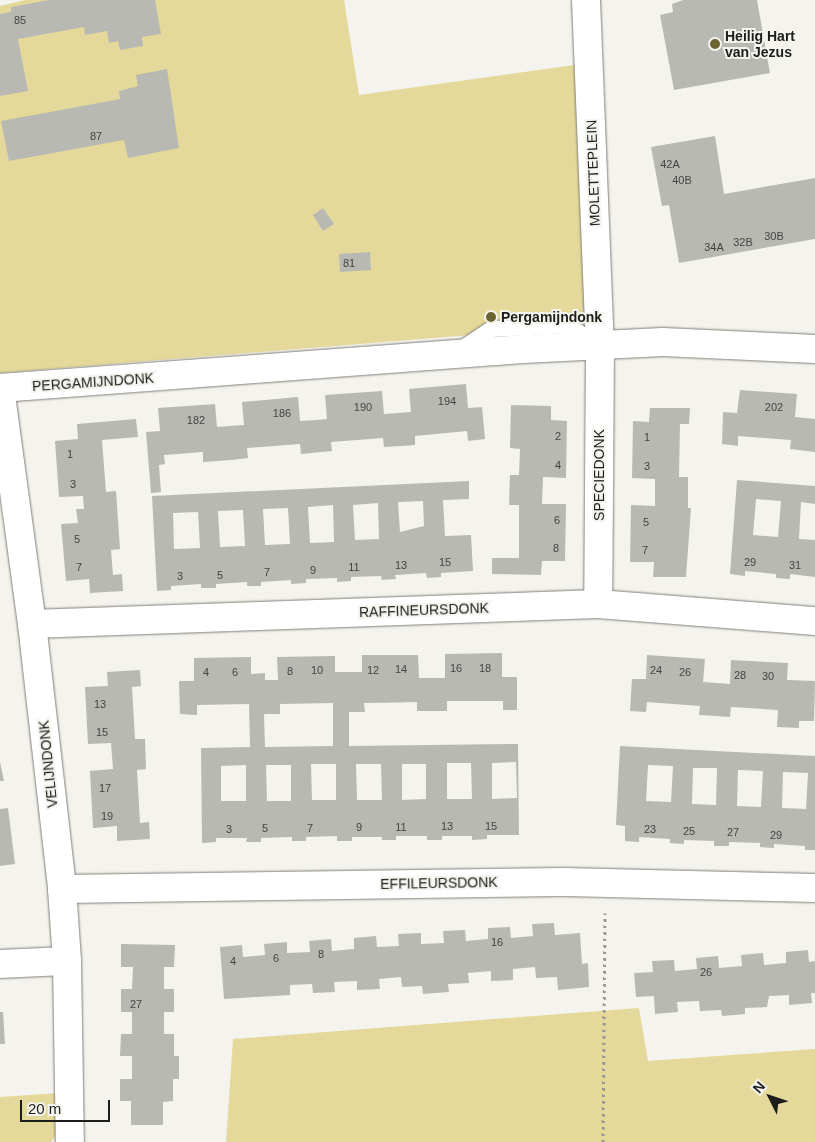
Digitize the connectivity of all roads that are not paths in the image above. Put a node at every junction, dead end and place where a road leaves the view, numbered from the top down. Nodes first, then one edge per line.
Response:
1 (586, 0) edge
2 (600, 346) junction
3 (815, 350) edge
4 (0, 388) edge
5 (598, 604) junction
6 (815, 621) edge
7 (32, 624) junction
8 (815, 888) edge
9 (62, 889) junction
10 (67, 960) junction
11 (0, 964) edge
12 (70, 1142) edge

1 - 2 street, MOLETTEPLEIN
2 - 3 street, PERGAMIJNDONK
2 - 4 street, PERGAMIJNDONK
2 - 5 street, SPECIEDONK
4 - 7 street, VELIJNDONK
5 - 6 street, RAFFINEURSDONK
5 - 7 street, RAFFINEURSDONK
7 - 9 street, VELIJNDONK
8 - 9 street, EFFILEURSDONK
9 - 10 street, VELIJNDONK
10 - 11 street
10 - 12 street, VELIJNDONK

